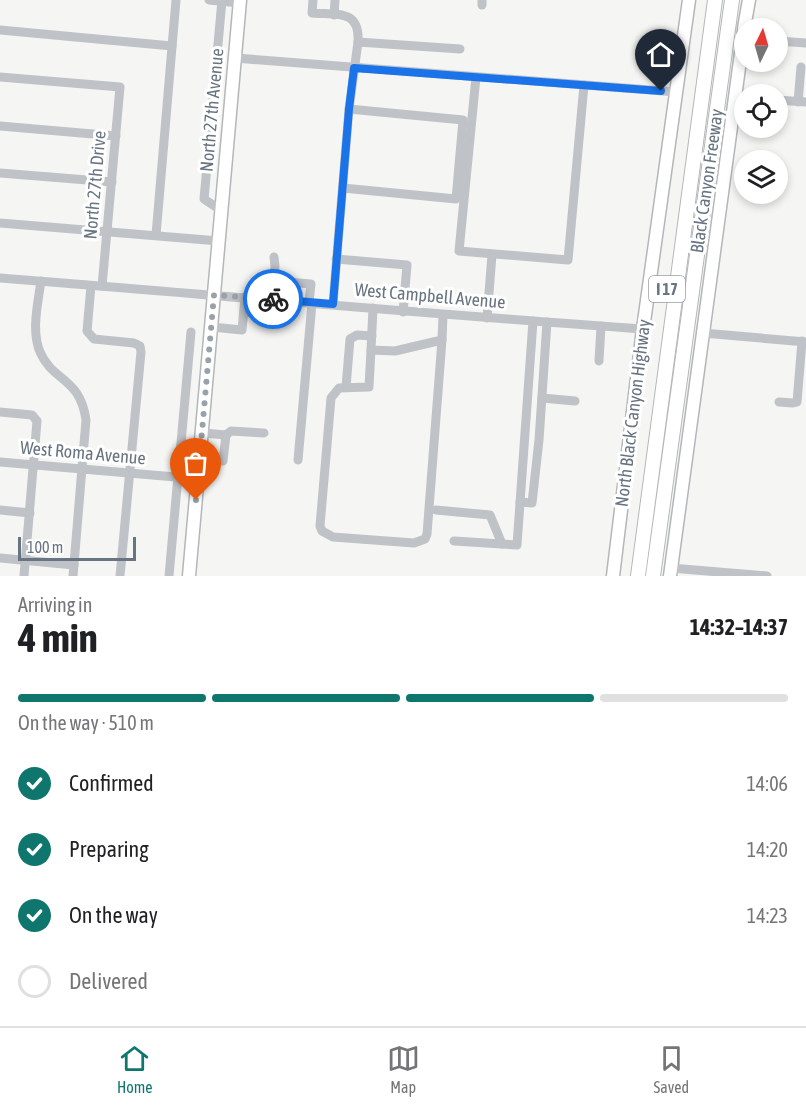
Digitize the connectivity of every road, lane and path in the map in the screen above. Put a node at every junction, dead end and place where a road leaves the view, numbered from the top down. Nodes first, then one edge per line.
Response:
1 (176, 0) edge
2 (209, 0) edge
3 (313, 0) edge
4 (335, 0) edge
5 (687, 0) edge
6 (706, 0) edge
7 (716, 0) edge
8 (723, 0) edge
9 (732, 0) edge
10 (748, 0) edge
11 (222, 1) edge
12 (240, 1) edge
13 (334, 15) junction
14 (746, 18) edge
15 (0, 30) edge
16 (358, 42) junction
17 (788, 42) edge
18 (806, 44) edge
19 (172, 46) junction
20 (460, 49) dead end
21 (235, 58) junction
22 (801, 67) dead end
23 (354, 68) junction
24 (0, 77) edge
25 (476, 77) junction
26 (584, 85) junction
27 (674, 92) junction
28 (802, 102) edge
29 (349, 109) junction
30 (0, 126) edge
31 (734, 135) edge
32 (116, 136) junction
33 (0, 173) edge
34 (112, 182) junction
35 (343, 188) junction
36 (222, 211) junction
37 (0, 223) edge
38 (107, 232) junction
39 (156, 235) junction
40 (219, 240) junction
41 (492, 255) junction
42 (274, 256) dead end
43 (336, 259) junction
44 (0, 278) edge
45 (40, 281) junction
46 (274, 281) junction
47 (91, 286) junction
48 (102, 286) junction
49 (214, 295) junction
50 (245, 297) junction
51 (270, 299) junction
52 (311, 302) junction
53 (333, 304) junction
54 (373, 308) junction
55 (244, 312) junction
56 (403, 312) junction
57 (443, 315) junction
58 (488, 318) junction
59 (533, 321) junction
60 (547, 322) junction
61 (601, 326) junction
62 (212, 327) junction
63 (643, 329) junction
64 (191, 332) dead end
65 (703, 333) junction
66 (372, 336) junction
67 (442, 340) junction
68 (804, 341) edge
69 (371, 350) junction
70 (599, 361) dead end
71 (346, 387) junction
72 (542, 398) junction
73 (575, 401) dead end
74 (779, 402) dead end
75 (0, 412) edge
76 (526, 414) junction
77 (540, 415) junction
78 (202, 433) junction
79 (264, 433) dead end
80 (226, 435) junction
81 (524, 439) junction
82 (539, 440) junction
83 (200, 459) junction
84 (298, 460) dead end
85 (0, 462) edge
86 (34, 465) junction
87 (83, 469) junction
88 (130, 474) junction
89 (179, 477) junction
90 (199, 479) junction
91 (520, 502) junction
92 (0, 510) edge
93 (436, 510) dead end
94 (30, 513) junction
95 (454, 541) dead end
96 (502, 544) junction
97 (0, 558) edge
98 (25, 560) junction
99 (74, 565) junction
100 (670, 572) edge
101 (24, 576) edge
102 (73, 576) edge
103 (120, 576) edge
104 (170, 576) edge
105 (189, 576) edge
106 (613, 576) edge
107 (630, 576) edge
108 (638, 576) edge
109 (645, 576) edge
110 (653, 576) edge
111 (767, 576) edge

1 - 19 street
2 - 11 street
3 - 13 street
4 - 13 street
5 - 27 main road, North Black Canyon Highway
6 - 107 highway, Black Canyon Freeway / I 17
7 - 108 highway
8 - 109 highway
9 - 110 highway, Black Canyon Freeway / I 17
10 - 14 main road
11 - 12 street
11 - 36 street, North 27th Avenue
12 - 21 main road, North 27th Avenue
13 - 16 street
15 - 19 street
16 - 20 street
16 - 23 street
17 - 18 street
19 - 39 street
21 - 23 street
21 - 36 main road, North 27th Avenue
22 - 28 street
23 - 25 street
23 - 29 street
24 - 32 street, North 27th Drive
25 - 26 street
25 - 41 street
26 - 27 street
26 - 41 street
27 - 63 main road, North Black Canyon Highway
29 - 35 street
29 - 35 street
30 - 32 street
31 - 65 main road
32 - 34 street, North 27th Drive
33 - 34 street
34 - 38 street, North 27th Drive
35 - 43 street
36 - 40 main road, North 27th Avenue
37 - 38 street
38 - 39 street
38 - 48 street, North 27th Drive
39 - 40 street
40 - 49 main road, North 27th Avenue
41 - 58 street
42 - 46 street
43 - 53 street
43 - 56 street
44 - 45 street, West Campbell Avenue
45 - 47 street, West Campbell Avenue
45 - 87 street
46 - 51 street
46 - 52 street
47 - 48 street, West Campbell Avenue
47 - 88 street
48 - 49 street, West Campbell Avenue
49 - 50 street, West Campbell Avenue
49 - 62 main road, North 27th Avenue
50 - 51 street, West Campbell Avenue
50 - 55 street
51 - 52 street, West Campbell Avenue
51 - 55 street
52 - 53 street, West Campbell Avenue
52 - 84 street
53 - 54 street, West Campbell Avenue
54 - 56 street, West Campbell Avenue
54 - 66 street
55 - 62 street
56 - 57 street, West Campbell Avenue
57 - 58 street, West Campbell Avenue
57 - 67 street
58 - 59 street, West Campbell Avenue
59 - 60 street, West Campbell Avenue
59 - 76 street
60 - 61 street, West Campbell Avenue
60 - 72 street
61 - 63 street, West Campbell Avenue
61 - 70 street
62 - 78 main road, North 27th Avenue
63 - 106 main road, North Black Canyon Highway
64 - 89 street
65 - 68 street
65 - 100 main road
66 - 69 street
66 - 71 street
67 - 69 street
67 - 71 street
68 - 74 street
69 - 71 street
72 - 73 street
72 - 77 street
75 - 86 street
76 - 77 street
76 - 81 street
77 - 82 street
78 - 80 street
78 - 83 main road, North 27th Avenue
79 - 80 street
80 - 83 street
81 - 82 street
81 - 91 street
82 - 91 street
83 - 90 main road, North 27th Avenue
85 - 86 street, West Roma Avenue
86 - 87 street, West Roma Avenue
86 - 94 street
87 - 88 street, West Roma Avenue
87 - 99 street
88 - 89 street, West Roma Avenue
88 - 103 street
89 - 90 street, West Roma Avenue
89 - 104 street
90 - 105 main road, North 27th Avenue
91 - 96 street
92 - 94 street
93 - 96 street
94 - 98 street
95 - 96 street
97 - 98 street
98 - 99 street
98 - 101 street
99 - 102 street
100 - 111 street

